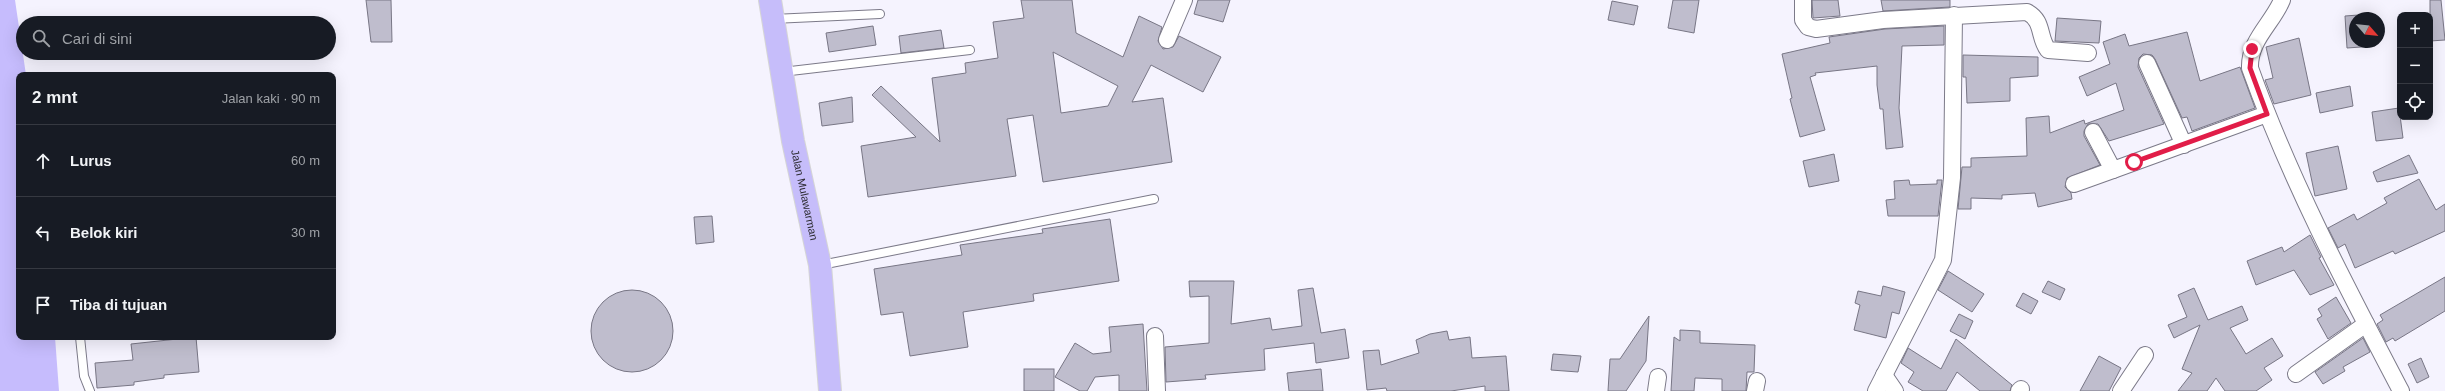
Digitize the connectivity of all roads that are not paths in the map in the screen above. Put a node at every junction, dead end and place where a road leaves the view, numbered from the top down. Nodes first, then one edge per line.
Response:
1 (1184, 0) edge
2 (1803, 0) edge
3 (2282, 0) edge
4 (772, 10) edge
5 (880, 14) dead end
6 (1954, 14) junction
7 (1167, 40) dead end
8 (970, 50) dead end
9 (2088, 53) dead end
10 (2147, 63) dead end
11 (782, 72) junction
12 (2267, 114) junction
13 (2093, 132) dead end
14 (2184, 145) junction
15 (2113, 170) junction
16 (2074, 184) dead end
17 (1154, 199) dead end
18 (820, 265) junction
19 (2366, 324) junction
20 (1155, 336) dead end
21 (825, 338) junction
22 (80, 340) edge
23 (2145, 355) dead end
24 (2296, 374) dead end
25 (1884, 375) junction
26 (90, 391) edge
27 (830, 391) edge
28 (839, 391) edge
29 (1157, 391) edge
30 (1876, 391) edge
31 (1896, 391) edge
32 (2121, 391) edge
33 (2401, 391) edge

1 - 7 street
2 - 6 street
3 - 12 street
4 - 5 lane
4 - 11 highway, Jalan Mulawarman
6 - 9 street
6 - 25 street
8 - 11 lane
10 - 14 street
11 - 18 highway, Jalan Mulawarman
12 - 14 street
12 - 19 street
13 - 15 street
14 - 15 street
15 - 16 street
17 - 18 lane
18 - 21 highway, Jalan Mulawarman
19 - 24 street
19 - 33 street
20 - 29 street
21 - 27 highway, Jalan Mulawarman
21 - 28 highway
22 - 26 lane
23 - 32 street
25 - 30 street
25 - 31 street

